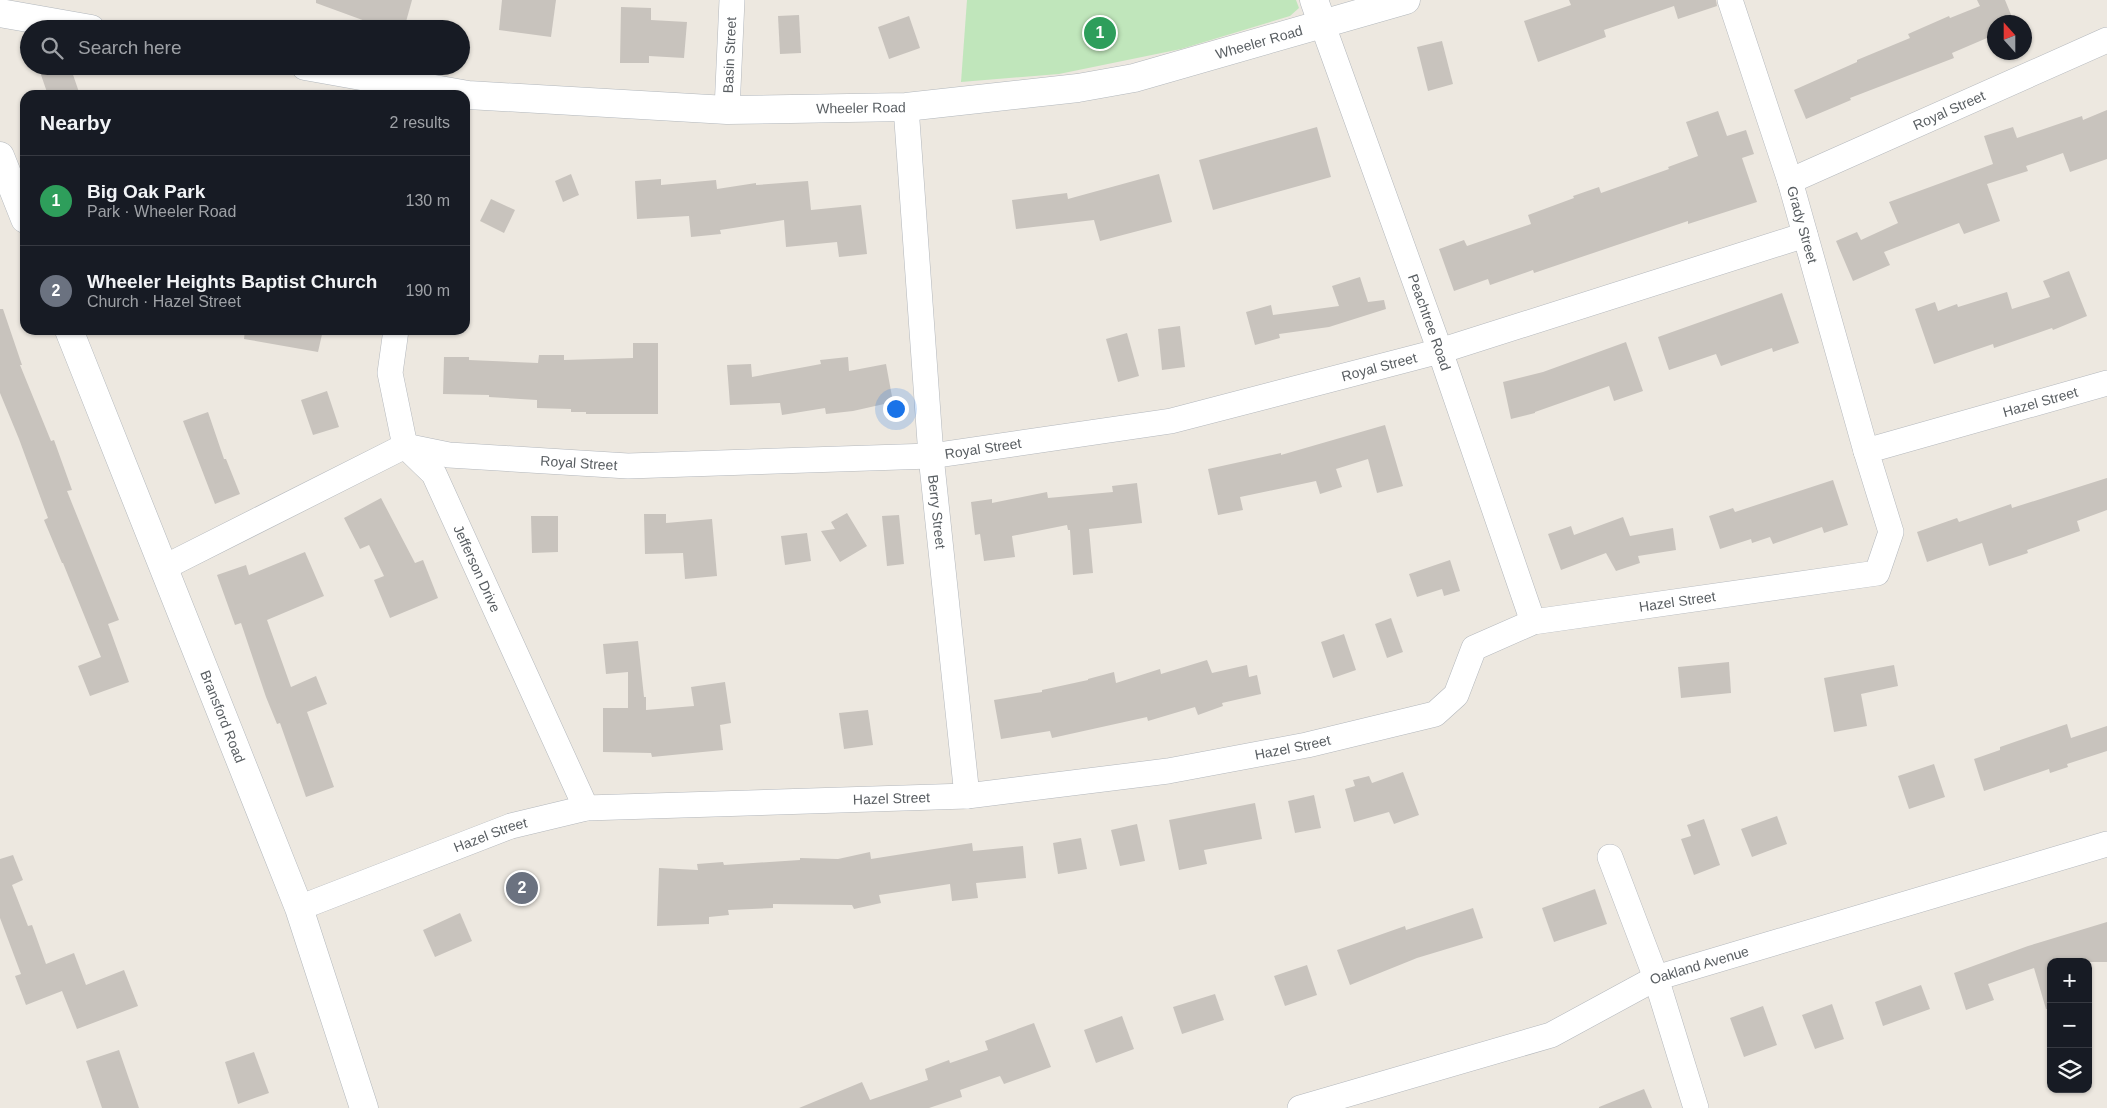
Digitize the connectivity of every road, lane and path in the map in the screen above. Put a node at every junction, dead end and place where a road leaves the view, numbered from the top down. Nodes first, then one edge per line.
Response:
1 (732, 0) edge
2 (1406, 0) edge
3 (1730, 0) edge
4 (1318, 12) edge
5 (0, 13) edge
6 (40, 20) edge
7 (2107, 40) edge
8 (348, 75) edge
9 (419, 90) edge
10 (470, 100) edge
11 (906, 107) junction
12 (727, 110) junction
13 (0, 156) edge
14 (1790, 181) junction
15 (20, 206) edge
16 (1805, 235) junction
17 (71, 335) edge
18 (395, 335) edge
19 (1440, 351) junction
20 (2107, 383) edge
21 (405, 446) junction
22 (1866, 451) junction
23 (931, 456) junction
24 (163, 568) junction
25 (1533, 622) junction
26 (967, 796) junction
27 (586, 808) junction
28 (2107, 844) edge
29 (1610, 857) dead end
30 (299, 908) junction
31 (1656, 978) junction
32 (364, 1108) edge
33 (1300, 1108) edge
34 (1696, 1108) edge

1 - 12 street, Basin Street
2 - 4 street, Wheeler Road
3 - 14 street, Grady Street
4 - 11 street, Wheeler Road
4 - 19 street, Peachtree Road
5 - 6 street
7 - 14 street, Royal Street
8 - 9 street, Wheeler Road
10 - 12 street, Wheeler Road
11 - 12 street, Wheeler Road
11 - 23 street, Berry Street
13 - 15 street
14 - 16 street, Grady Street
16 - 19 street, Royal Street
16 - 22 street, Grady Street
17 - 24 street, Bransford Road
18 - 21 street
19 - 23 street, Royal Street
19 - 25 street, Peachtree Road
20 - 22 street, Hazel Street
21 - 23 street, Royal Street
21 - 24 street
21 - 27 street, Jefferson Drive
22 - 25 street, Hazel Street
23 - 26 street, Berry Street
24 - 30 street, Bransford Road
25 - 26 street, Hazel Street
26 - 27 street, Hazel Street
27 - 30 street, Hazel Street
28 - 31 street, Oakland Avenue
29 - 31 street
30 - 32 street, Bransford Road
31 - 33 street, Oakland Avenue
31 - 34 street

